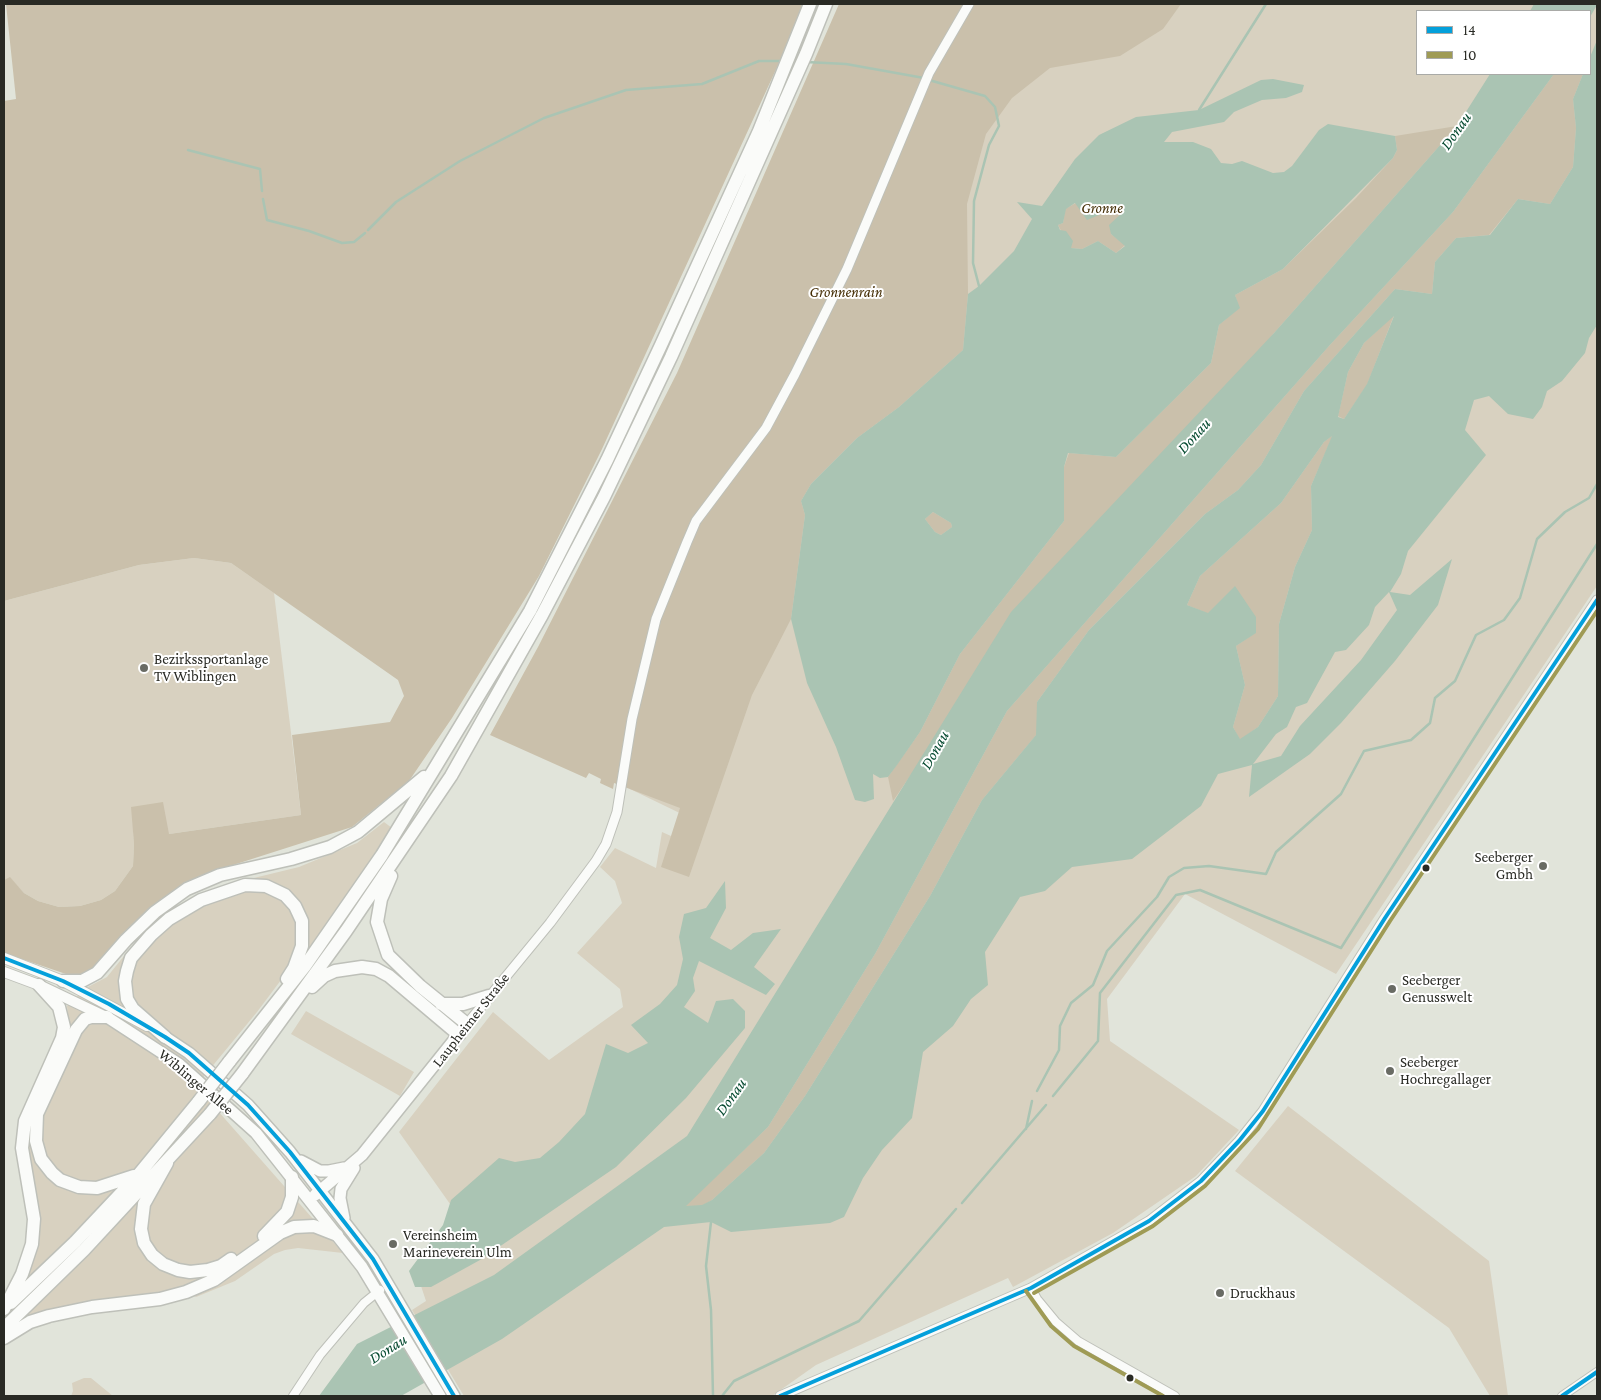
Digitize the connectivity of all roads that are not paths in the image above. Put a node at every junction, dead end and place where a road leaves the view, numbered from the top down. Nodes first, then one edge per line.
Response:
1 (969, 4) edge
2 (810, 5) edge
3 (824, 7) edge
4 (1597, 600) edge
5 (435, 767) junction
6 (402, 850) junction
7 (4, 958) edge
8 (4, 972) edge
9 (63, 981) junction
10 (39, 985) junction
11 (489, 996) junction
12 (440, 1003) junction
13 (292, 1006) junction
14 (270, 1012) junction
15 (107, 1018) junction
16 (467, 1024) junction
17 (459, 1035) junction
18 (165, 1037) junction
19 (290, 1152) junction
20 (362, 1156) junction
21 (167, 1163) junction
22 (348, 1166) junction
23 (139, 1174) junction
24 (292, 1177) junction
25 (320, 1191) junction
26 (310, 1199) junction
27 (345, 1222) junction
28 (342, 1240) junction
29 (389, 1284) junction
30 (1031, 1288) junction
31 (377, 1291) junction
32 (4, 1310) edge
33 (4, 1328) edge
34 (4, 1338) edge
35 (1597, 1372) edge
36 (438, 1380) junction
37 (292, 1396) edge
38 (440, 1396) edge
39 (454, 1396) edge
40 (780, 1396) edge
41 (1175, 1396) edge
42 (1562, 1396) edge

1 - 11 street, Laupheimer Straße
2 - 5 highway
3 - 6 highway
4 - 30 street
5 - 9 highway
5 - 14 highway
6 - 12 highway
6 - 13 highway
7 - 9 main road, Wiblinger Allee
8 - 10 main road, Wiblinger Allee
9 - 18 main road, Wiblinger Allee
10 - 15 main road, Wiblinger Allee
10 - 32 highway
11 - 12 highway
11 - 16 street, Laupheimer Straße
12 - 16 highway
13 - 17 highway
13 - 21 highway, bridge
14 - 18 highway
14 - 23 highway, bridge
15 - 23 highway
15 - 24 main road, Wiblinger Allee
16 - 17 main road, Laupheimer Straße
17 - 20 main road, Laupheimer Straße
18 - 19 main road, Wiblinger Allee
19 - 22 main road
19 - 25 main road, Wiblinger Allee
20 - 22 main road, Laupheimer Straße
20 - 27 main road
21 - 24 highway
21 - 33 highway
22 - 25 main road, Laupheimer Straße
23 - 32 highway
24 - 26 main road, Wiblinger Allee
25 - 26 main road, Laupheimer Straße
25 - 27 main road, Wiblinger Allee
26 - 28 main road, Wiblinger Allee
27 - 29 main road, Wiblinger Allee
28 - 31 main road, Wiblinger Allee
28 - 34 highway
29 - 31 street
29 - 36 main road, Wiblinger Allee
30 - 40 street
30 - 41 street
31 - 36 main road, Wiblinger Allee
31 - 37 street
35 - 42 street
36 - 38 main road
36 - 39 main road

